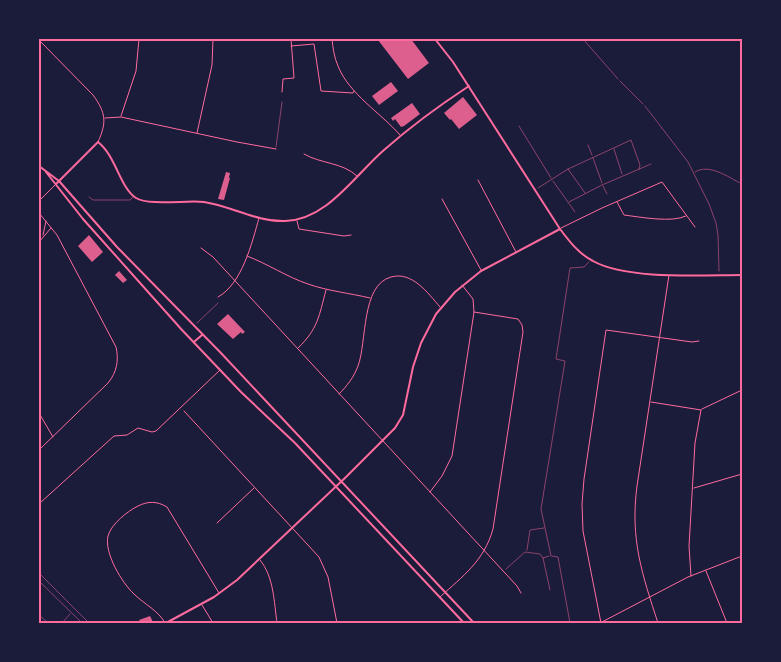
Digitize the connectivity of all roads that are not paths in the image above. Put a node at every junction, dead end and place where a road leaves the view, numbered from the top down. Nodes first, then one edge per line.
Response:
1 (139, 39) edge
2 (213, 39) edge
3 (291, 39) edge
4 (314, 39) edge
5 (332, 39) edge
6 (435, 39) edge
7 (39, 40) edge
8 (314, 44) junction
9 (291, 46) junction
10 (620, 81) road end
11 (469, 86) junction
12 (355, 91) junction
13 (282, 92) dead end
14 (282, 102) dead end
15 (642, 104) road end
16 (121, 117) junction
17 (105, 118) junction
18 (196, 133) junction
19 (401, 136) junction
20 (98, 142) junction
21 (276, 149) joint
22 (304, 154) dead end
23 (39, 166) edge
24 (46, 172) junction
25 (358, 176) junction
26 (478, 180) dead end
27 (59, 181) junction
28 (55, 185) junction
29 (134, 196) junction
30 (89, 198) dead end
31 (442, 199) dead end
32 (39, 201) edge
33 (616, 201) junction
34 (39, 213) edge
35 (686, 216) junction
36 (259, 217) junction
37 (297, 219) junction
38 (46, 221) junction
39 (695, 227) dead end
40 (52, 228) junction
41 (560, 229) junction
42 (351, 235) dead end
43 (43, 236) junction
44 (39, 242) edge
45 (201, 248) dead end
46 (516, 252) junction
47 (247, 256) junction
48 (481, 271) junction
49 (669, 274) junction
50 (742, 276) edge
51 (234, 281) junction
52 (462, 285) junction
53 (326, 289) junction
54 (218, 297) dead end
55 (370, 299) junction
56 (441, 307) junction
57 (474, 312) junction
58 (202, 335) junction
59 (660, 337) junction
60 (699, 341) dead end
61 (194, 342) junction
62 (297, 348) junction
63 (220, 370) junction
64 (742, 390) edge
65 (339, 394) junction
66 (650, 402) junction
67 (181, 408) junction
68 (701, 410) junction
69 (184, 411) joint
70 (39, 413) edge
71 (53, 437) junction
72 (382, 441) junction
73 (39, 450) edge
74 (742, 474) edge
75 (341, 482) junction
76 (336, 487) junction
77 (255, 488) junction
78 (693, 488) junction
79 (429, 492) junction
80 (40, 503) dead end
81 (216, 523) dead end
82 (292, 528) junction
83 (485, 551) junction
84 (742, 556) edge
85 (259, 560) junction
86 (706, 570) junction
87 (691, 576) junction
88 (445, 593) junction
89 (521, 593) dead end
90 (219, 594) junction
91 (649, 597) junction
92 (440, 598) junction
93 (202, 604) junction
94 (462, 622) edge
95 (165, 623) edge
96 (213, 623) edge
97 (277, 623) edge
98 (337, 623) edge
99 (458, 623) edge
100 (474, 623) edge
101 (600, 623) edge
102 (658, 623) edge
103 (727, 623) edge

1 - 16 street
2 - 18 street
3 - 9 street
4 - 8 street
5 - 12 street
6 - 11 street
7 - 17 street
8 - 9 street
8 - 12 street
9 - 13 street
10 - 15 lane
11 - 19 street
11 - 41 street
12 - 19 street
14 - 21 lane
16 - 17 street
16 - 18 street
17 - 20 street
18 - 21 street
19 - 25 street
20 - 27 street
20 - 29 street
22 - 25 street
23 - 24 street
24 - 27 street
24 - 28 street
25 - 37 street
26 - 46 street
27 - 28 street
27 - 58 street
28 - 32 street
28 - 61 street
29 - 30 lane
29 - 36 street
31 - 48 street
33 - 35 street
33 - 35 street
33 - 41 street
34 - 38 street
35 - 39 street
36 - 37 street
36 - 47 street
37 - 42 street
38 - 40 street
38 - 43 street
40 - 43 street
40 - 71 street
41 - 46 street
41 - 49 street
43 - 44 street
45 - 51 street
46 - 48 street
47 - 51 street
47 - 53 street
48 - 52 street
49 - 50 street
49 - 59 street
51 - 54 street
51 - 62 street
52 - 56 street
52 - 57 street
53 - 55 street
53 - 62 street
55 - 56 street
55 - 65 street
56 - 72 street
57 - 79 street
57 - 83 street
58 - 61 street
58 - 75 street
59 - 60 street
59 - 66 street
59 - 101 street
61 - 63 street
62 - 65 street
63 - 67 street
63 - 76 street
64 - 68 street
65 - 72 street
66 - 68 street
66 - 91 street
67 - 69 lane
67 - 80 street
68 - 78 street
69 - 77 street
70 - 71 street
71 - 73 street
72 - 75 street
72 - 79 street
74 - 78 street
75 - 76 street
75 - 88 street
76 - 82 street
76 - 92 street
77 - 81 street
77 - 82 street
78 - 87 street
79 - 83 street
82 - 85 street
82 - 98 street
83 - 88 street
83 - 89 street
84 - 86 street
85 - 90 street
85 - 97 street
86 - 87 street
86 - 103 street
87 - 91 street
88 - 92 street
88 - 100 street
90 - 93 street
90 - 95 street
91 - 101 street
91 - 102 street
92 - 94 street
93 - 95 street
93 - 96 street
94 - 99 street

